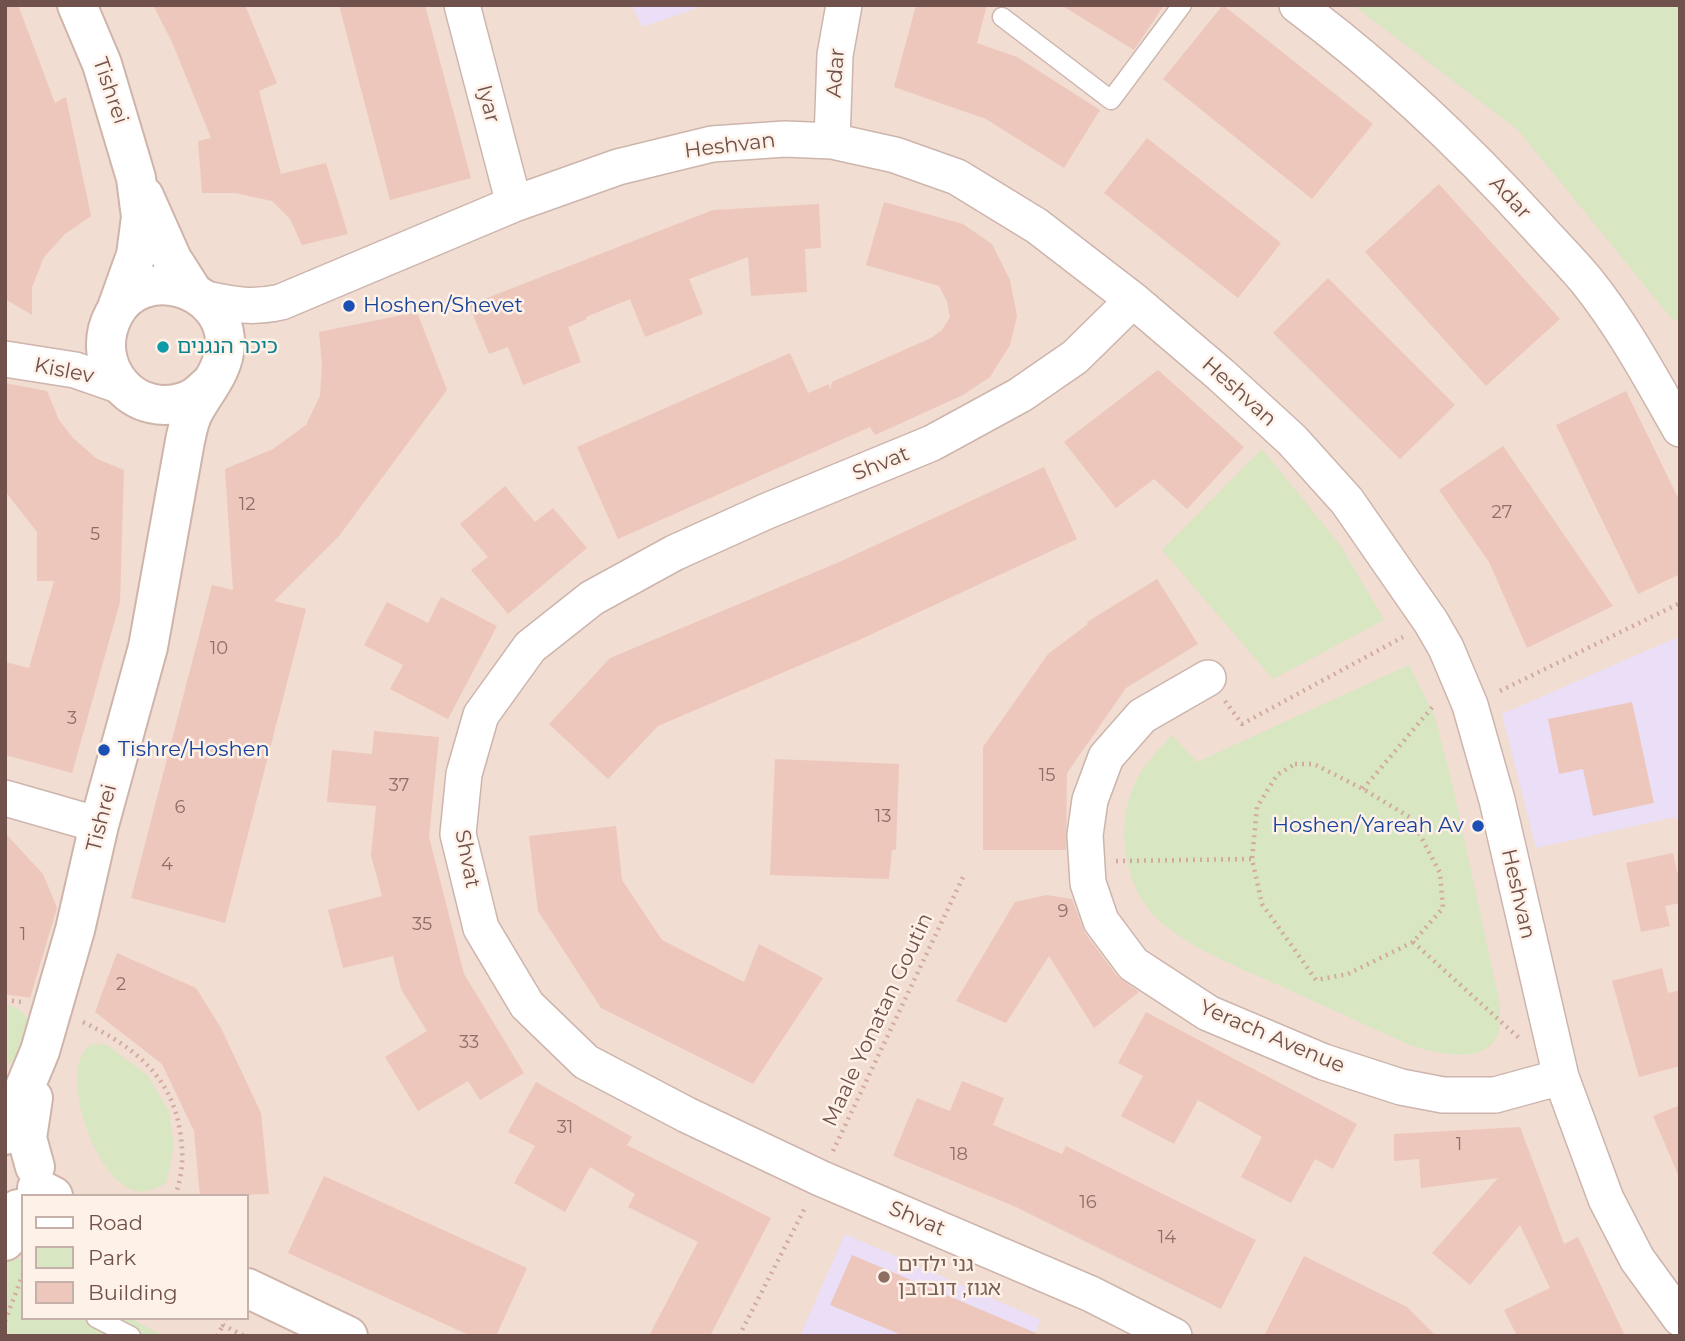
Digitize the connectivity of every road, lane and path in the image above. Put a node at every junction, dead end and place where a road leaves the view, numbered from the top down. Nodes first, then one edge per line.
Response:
1 (77, 5) edge
2 (462, 5) edge
3 (844, 5) edge
4 (1182, 5) edge
5 (1297, 5) edge
6 (1002, 17) dead end
7 (832, 141) junction
8 (136, 178) junction
9 (514, 204) junction
10 (197, 295) junction
11 (298, 295) junction
12 (1133, 300) junction
13 (112, 317) junction
14 (5, 359) edge
15 (215, 377) junction
16 (129, 391) junction
17 (1680, 429) edge
18 (173, 501) junction
19 (1680, 603) edge
20 (1431, 622) junction
21 (1208, 678) joint
22 (1464, 691) junction
23 (1363, 789) junction
24 (5, 798) edge
25 (99, 825) junction
26 (1252, 859) junction
27 (1087, 862) junction
28 (964, 875) dead end
29 (1413, 942) junction
30 (52, 1010) junction
31 (1522, 1041) dead end
32 (40, 1051) junction
33 (1561, 1077) junction
34 (5, 1136) edge
35 (820, 1178) junction
36 (24, 1194) edge
37 (176, 1194) edge
38 (21, 1279) edge
39 (248, 1288) edge
40 (1680, 1318) edge
41 (100, 1320) edge
42 (224, 1320) edge
43 (5, 1321) edge
44 (223, 1325) junction
45 (131, 1336) edge
46 (217, 1336) edge
47 (244, 1336) edge
48 (348, 1336) edge
49 (739, 1336) edge
50 (1174, 1336) edge

1 - 8 street, Tishrei
2 - 9 street, Iyar
3 - 7 street, Adar
4 - 6 lane
5 - 17 street, Adar
7 - 9 street, Heshvan
7 - 12 street, Heshvan
8 - 10 street, Tishrei
8 - 13 street, Tishrei
9 - 11 street, Heshvan
10 - 11 street, Heshvan
10 - 13 street
10 - 15 street
11 - 15 street, Heshvan
12 - 20 street, Heshvan
12 - 35 street, Shvat
13 - 14 street, Kislev
13 - 16 street
14 - 16 street, Kislev
15 - 16 street
15 - 18 street, Tishrei
16 - 18 street, Tishrei
18 - 25 street, Tishrei
19 - 22 path
20 - 21 path
20 - 22 street, Heshvan
21 - 27 street, Yerach Avenue
22 - 23 path
22 - 33 street, Heshvan
23 - 26 path
23 - 29 path
24 - 25 street
25 - 30 street, Tishrei
26 - 27 path
26 - 29 path
27 - 33 street, Yerach Avenue
28 - 35 path, Maale Yonatan Goutin
29 - 31 path
30 - 32 street, Tishrei
30 - 37 path
32 - 34 street, Tishrei
32 - 36 street, Tishrei
33 - 40 street, Heshvan
35 - 49 path, Maale Yonatan Goutin
35 - 50 street, Shvat
38 - 43 path
39 - 48 street
41 - 45 lane
42 - 44 path
44 - 46 path
44 - 47 path

